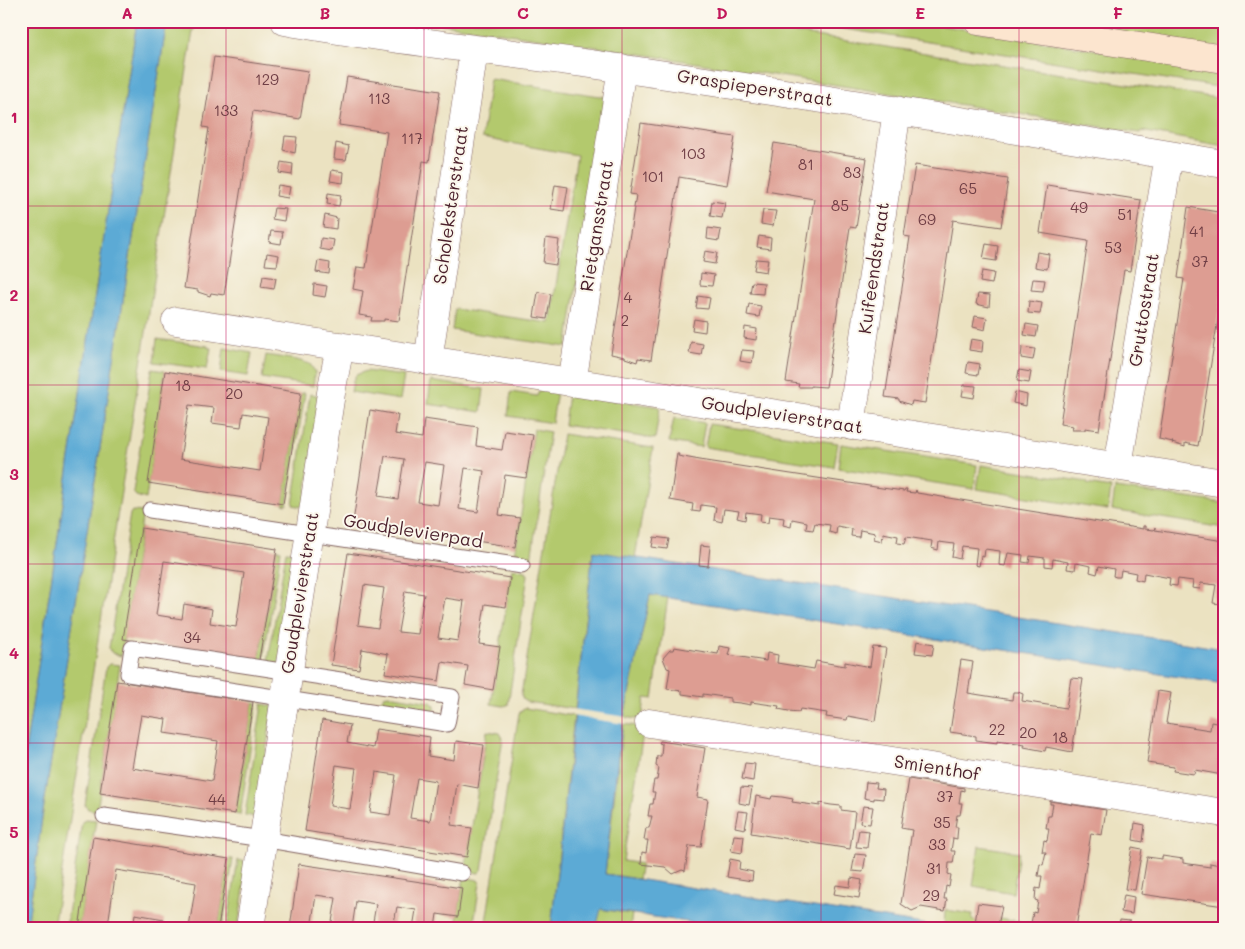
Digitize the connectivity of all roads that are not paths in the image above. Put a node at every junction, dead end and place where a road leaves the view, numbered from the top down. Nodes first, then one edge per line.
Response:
1 (285, 21) edge
2 (978, 21) edge
3 (474, 50) junction
4 (1224, 59) edge
5 (622, 68) junction
6 (898, 110) junction
7 (1169, 154) junction
8 (1224, 164) edge
9 (176, 322) dead end
10 (340, 346) junction
11 (428, 361) junction
12 (572, 383) junction
13 (851, 426) junction
14 (1118, 466) junction
15 (1224, 483) edge
16 (150, 510) dead end
17 (309, 534) junction
18 (522, 566) dead end
19 (288, 671) junction
20 (284, 698) junction
21 (649, 723) dead end
22 (1224, 813) edge
23 (104, 816) dead end
24 (263, 839) junction
25 (462, 873) dead end
26 (250, 928) edge

1 - 3 street, Graspieperstraat
2 - 4 main road
3 - 5 street, Graspieperstraat
3 - 11 street, Scholeksterstraat
5 - 6 street, Graspieperstraat
5 - 12 street, Rietgansstraat
6 - 7 street, Graspieperstraat
6 - 13 street, Kuifeendstraat
7 - 8 street, Graspieperstraat
7 - 14 street, Gruttostraat
9 - 10 street, Goudplevierstraat
10 - 11 street, Goudplevierstraat
10 - 17 street, Goudplevierstraat
11 - 12 street, Goudplevierstraat
12 - 13 street, Goudplevierstraat
13 - 14 street, Goudplevierstraat
14 - 15 street, Goudplevierstraat
16 - 17 lane, Goudplevierpad
17 - 18 lane, Goudplevierpad
17 - 19 street, Goudplevierstraat
19 - 20 street, Goudplevierstraat
19 - 20 lane
19 - 20 lane
20 - 24 street, Goudplevierstraat
21 - 22 street, Smienthof
23 - 24 lane
24 - 25 lane
24 - 26 street, Goudplevierstraat

